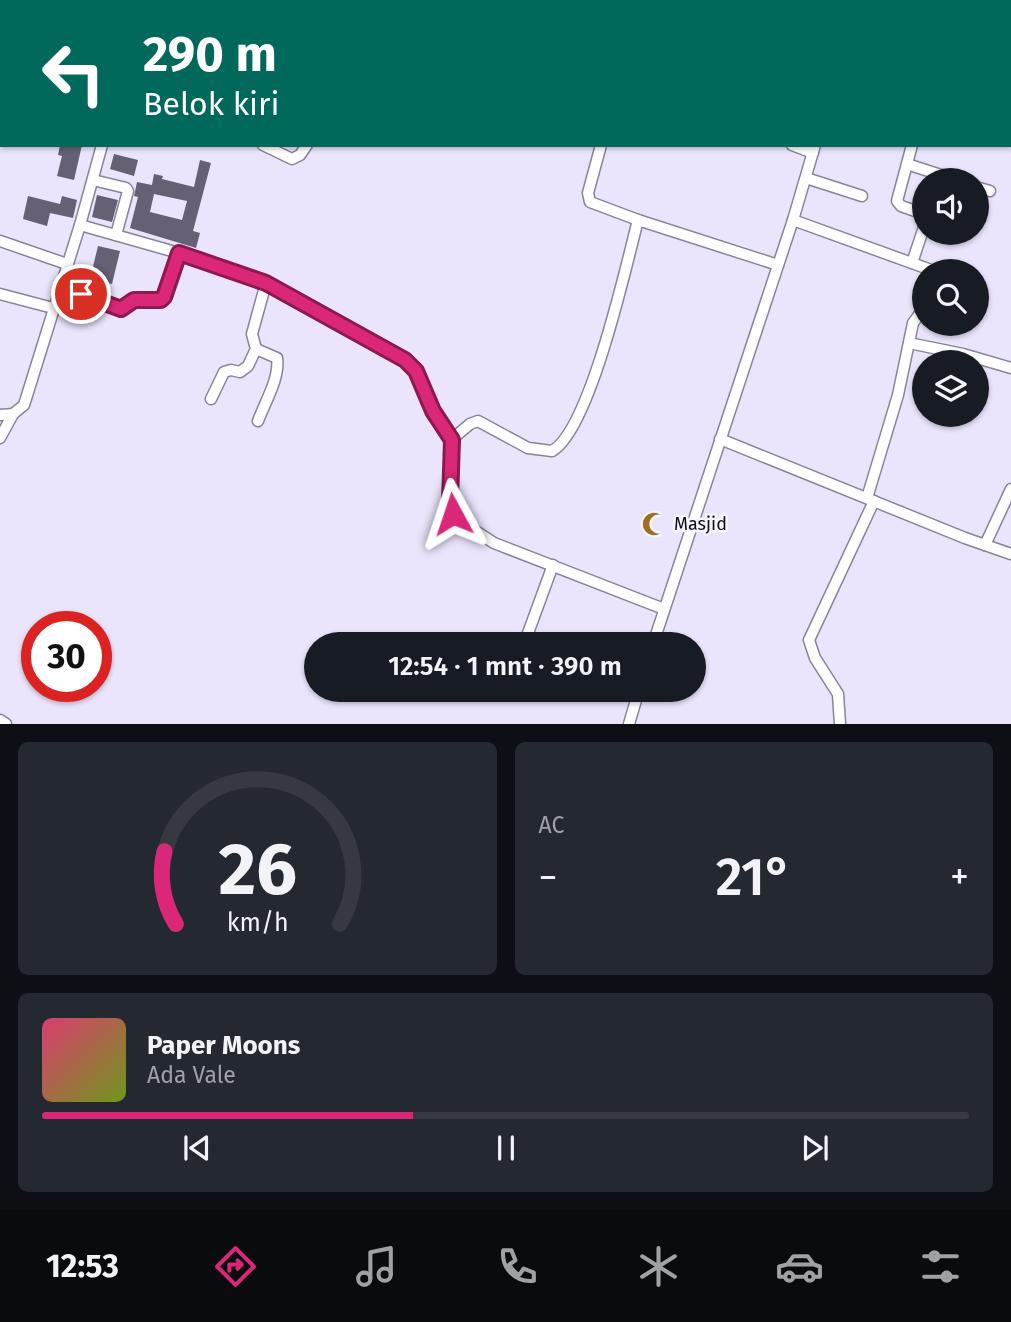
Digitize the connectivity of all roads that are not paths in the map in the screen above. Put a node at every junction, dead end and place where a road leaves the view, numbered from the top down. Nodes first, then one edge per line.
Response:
1 (101, 147) edge
2 (267, 147) edge
3 (306, 147) edge
4 (600, 147) edge
5 (911, 147) edge
6 (814, 149) edge
7 (907, 164) junction
8 (919, 168) edge
9 (806, 178) junction
10 (93, 180) junction
11 (862, 196) dead end
12 (912, 208) edge
13 (638, 220) junction
14 (793, 220) junction
15 (80, 225) junction
16 (116, 235) junction
17 (0, 241) edge
18 (179, 253) junction
19 (912, 262) edge
20 (67, 264) junction
21 (778, 265) junction
22 (266, 283) junction
23 (61, 287) junction
24 (0, 294) edge
25 (53, 309) junction
26 (912, 330) edge
27 (909, 343) junction
28 (256, 349) junction
29 (1011, 368) edge
30 (211, 399) dead end
31 (13, 414) junction
32 (0, 415) edge
33 (258, 421) dead end
34 (0, 438) edge
35 (720, 439) junction
36 (452, 440) junction
37 (1011, 489) edge
38 (870, 500) junction
39 (985, 545) junction
40 (1011, 554) edge
41 (553, 565) junction
42 (664, 609) junction
43 (528, 632) edge
44 (657, 632) edge
45 (633, 702) edge
46 (0, 720) edge
47 (6, 723) edge
48 (629, 723) edge
49 (840, 723) edge

1 - 10 street
2 - 3 street
4 - 13 street
5 - 7 street
6 - 9 street
7 - 8 street
7 - 12 street
9 - 11 street
9 - 14 street
10 - 15 street
10 - 16 street
13 - 21 street
13 - 36 street
14 - 19 street
14 - 21 street
15 - 16 street
15 - 20 street
16 - 18 street
17 - 20 street
18 - 22 street
18 - 23 street
20 - 23 street
21 - 35 street
22 - 28 street
22 - 36 street
23 - 25 street
24 - 25 street
25 - 31 street
26 - 27 street
27 - 29 street
27 - 38 street
28 - 30 street
28 - 33 street
31 - 32 street
31 - 34 street
35 - 38 street
35 - 42 street
36 - 41 street
37 - 39 street
38 - 39 street
38 - 49 street
39 - 40 street
41 - 42 street
41 - 43 street
42 - 44 street
45 - 48 street
46 - 47 street

